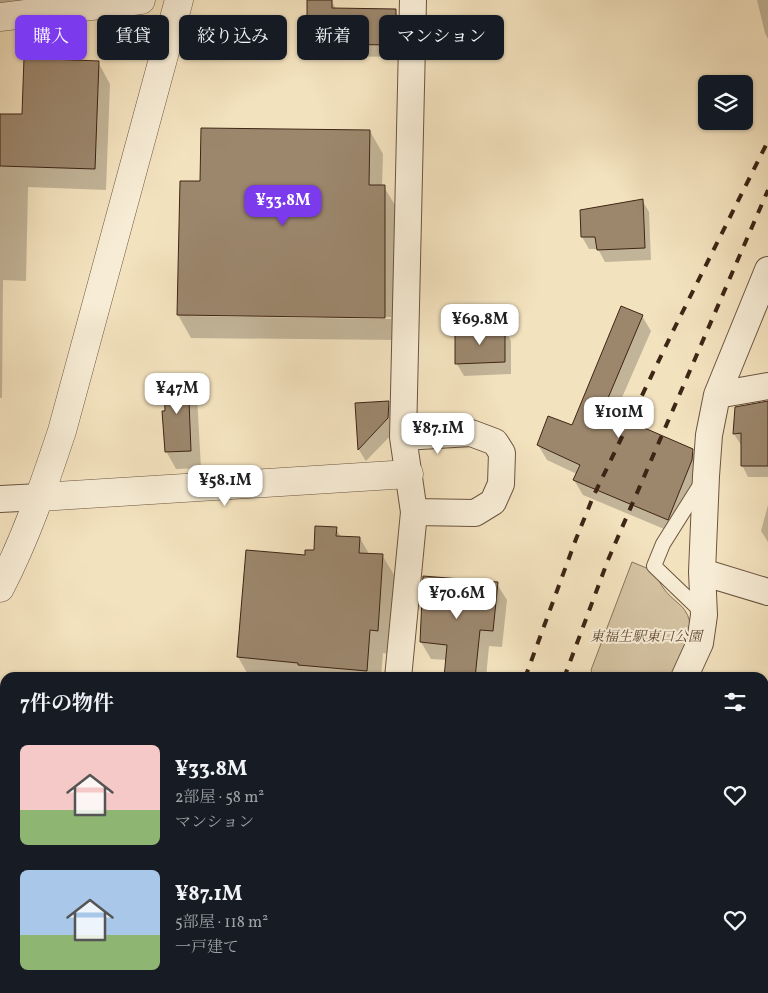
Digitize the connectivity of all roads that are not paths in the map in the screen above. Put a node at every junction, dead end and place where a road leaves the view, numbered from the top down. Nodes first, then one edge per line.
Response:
1 (141, 0) edge
2 (179, 0) edge
3 (412, 0) edge
4 (0, 17) edge
5 (768, 270) edge
6 (768, 386) edge
7 (717, 395) junction
8 (403, 436) junction
9 (409, 474) junction
10 (706, 476) junction
11 (40, 497) junction
12 (0, 499) edge
13 (414, 512) junction
14 (702, 572) junction
15 (0, 588) edge
16 (768, 592) edge
17 (704, 615) junction
18 (399, 672) edge
19 (687, 672) edge

1 - 4 street
2 - 11 street
3 - 8 street
5 - 7 street
6 - 7 street
7 - 10 street
8 - 9 street
8 - 13 street
9 - 11 street
9 - 13 street
10 - 14 street
10 - 17 lane
11 - 12 street
11 - 15 street
13 - 18 street
14 - 16 street
14 - 17 street
17 - 19 street

